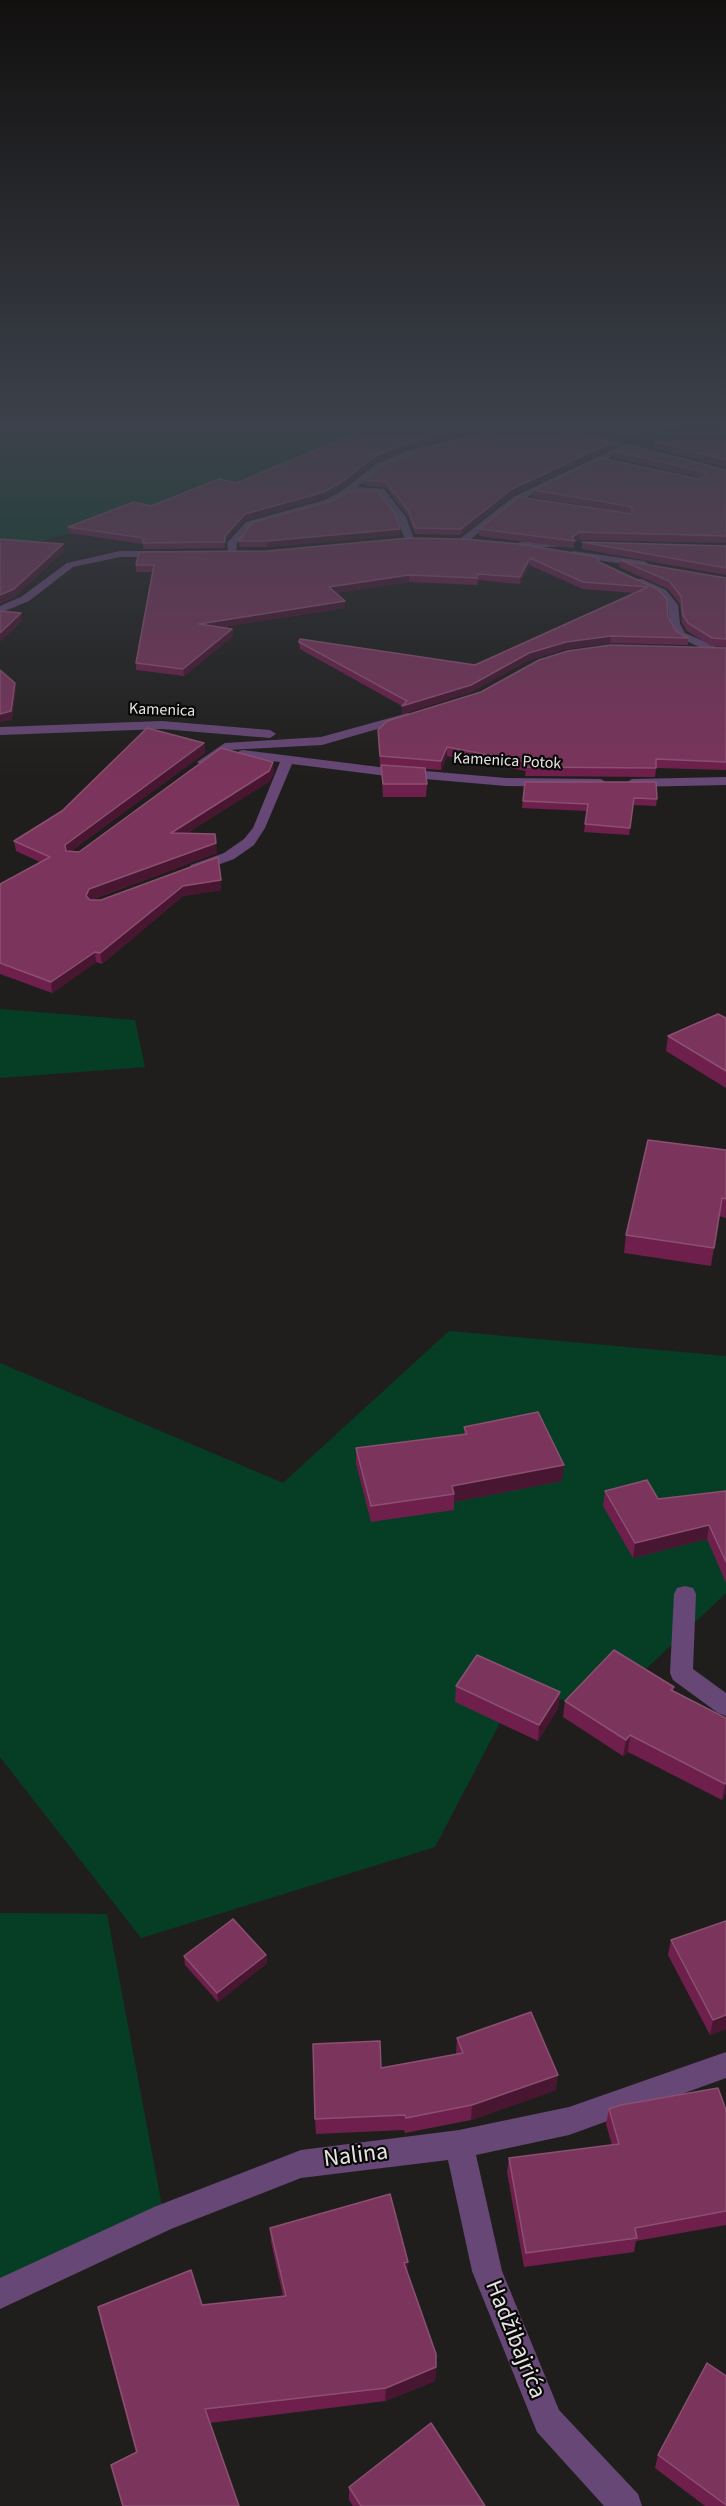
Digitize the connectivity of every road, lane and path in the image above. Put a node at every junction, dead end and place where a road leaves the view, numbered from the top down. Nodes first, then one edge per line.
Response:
1 (234, 541) edge
2 (508, 544) edge
3 (520, 545) junction
4 (590, 545) edge
5 (245, 553) edge
6 (169, 554) edge
7 (570, 554) junction
8 (654, 566) edge
9 (0, 610) edge
10 (684, 650) edge
11 (722, 652) edge
12 (419, 714) edge
13 (0, 731) edge
14 (322, 741) junction
15 (219, 751) junction
16 (288, 759) junction
17 (190, 772) edge
18 (726, 781) edge
19 (185, 872) edge
20 (685, 1594) dead end
21 (726, 1706) edge
22 (726, 2066) edge
23 (459, 2144) junction
24 (0, 2294) edge
25 (626, 2506) edge

1 - 5 street
2 - 3 street
3 - 4 street
3 - 7 street
6 - 9 street
7 - 8 street
7 - 11 street
10 - 11 street
12 - 14 street, Kamenica
13 - 14 street, Kamenica
14 - 15 street, Kamenica
15 - 16 street, Kamenica Potok
15 - 17 street
16 - 18 street, Kamenica Potok
16 - 19 street
20 - 21 street
22 - 23 street, Nalina
23 - 24 street, Nalina
23 - 25 street, Hadžibajrića

